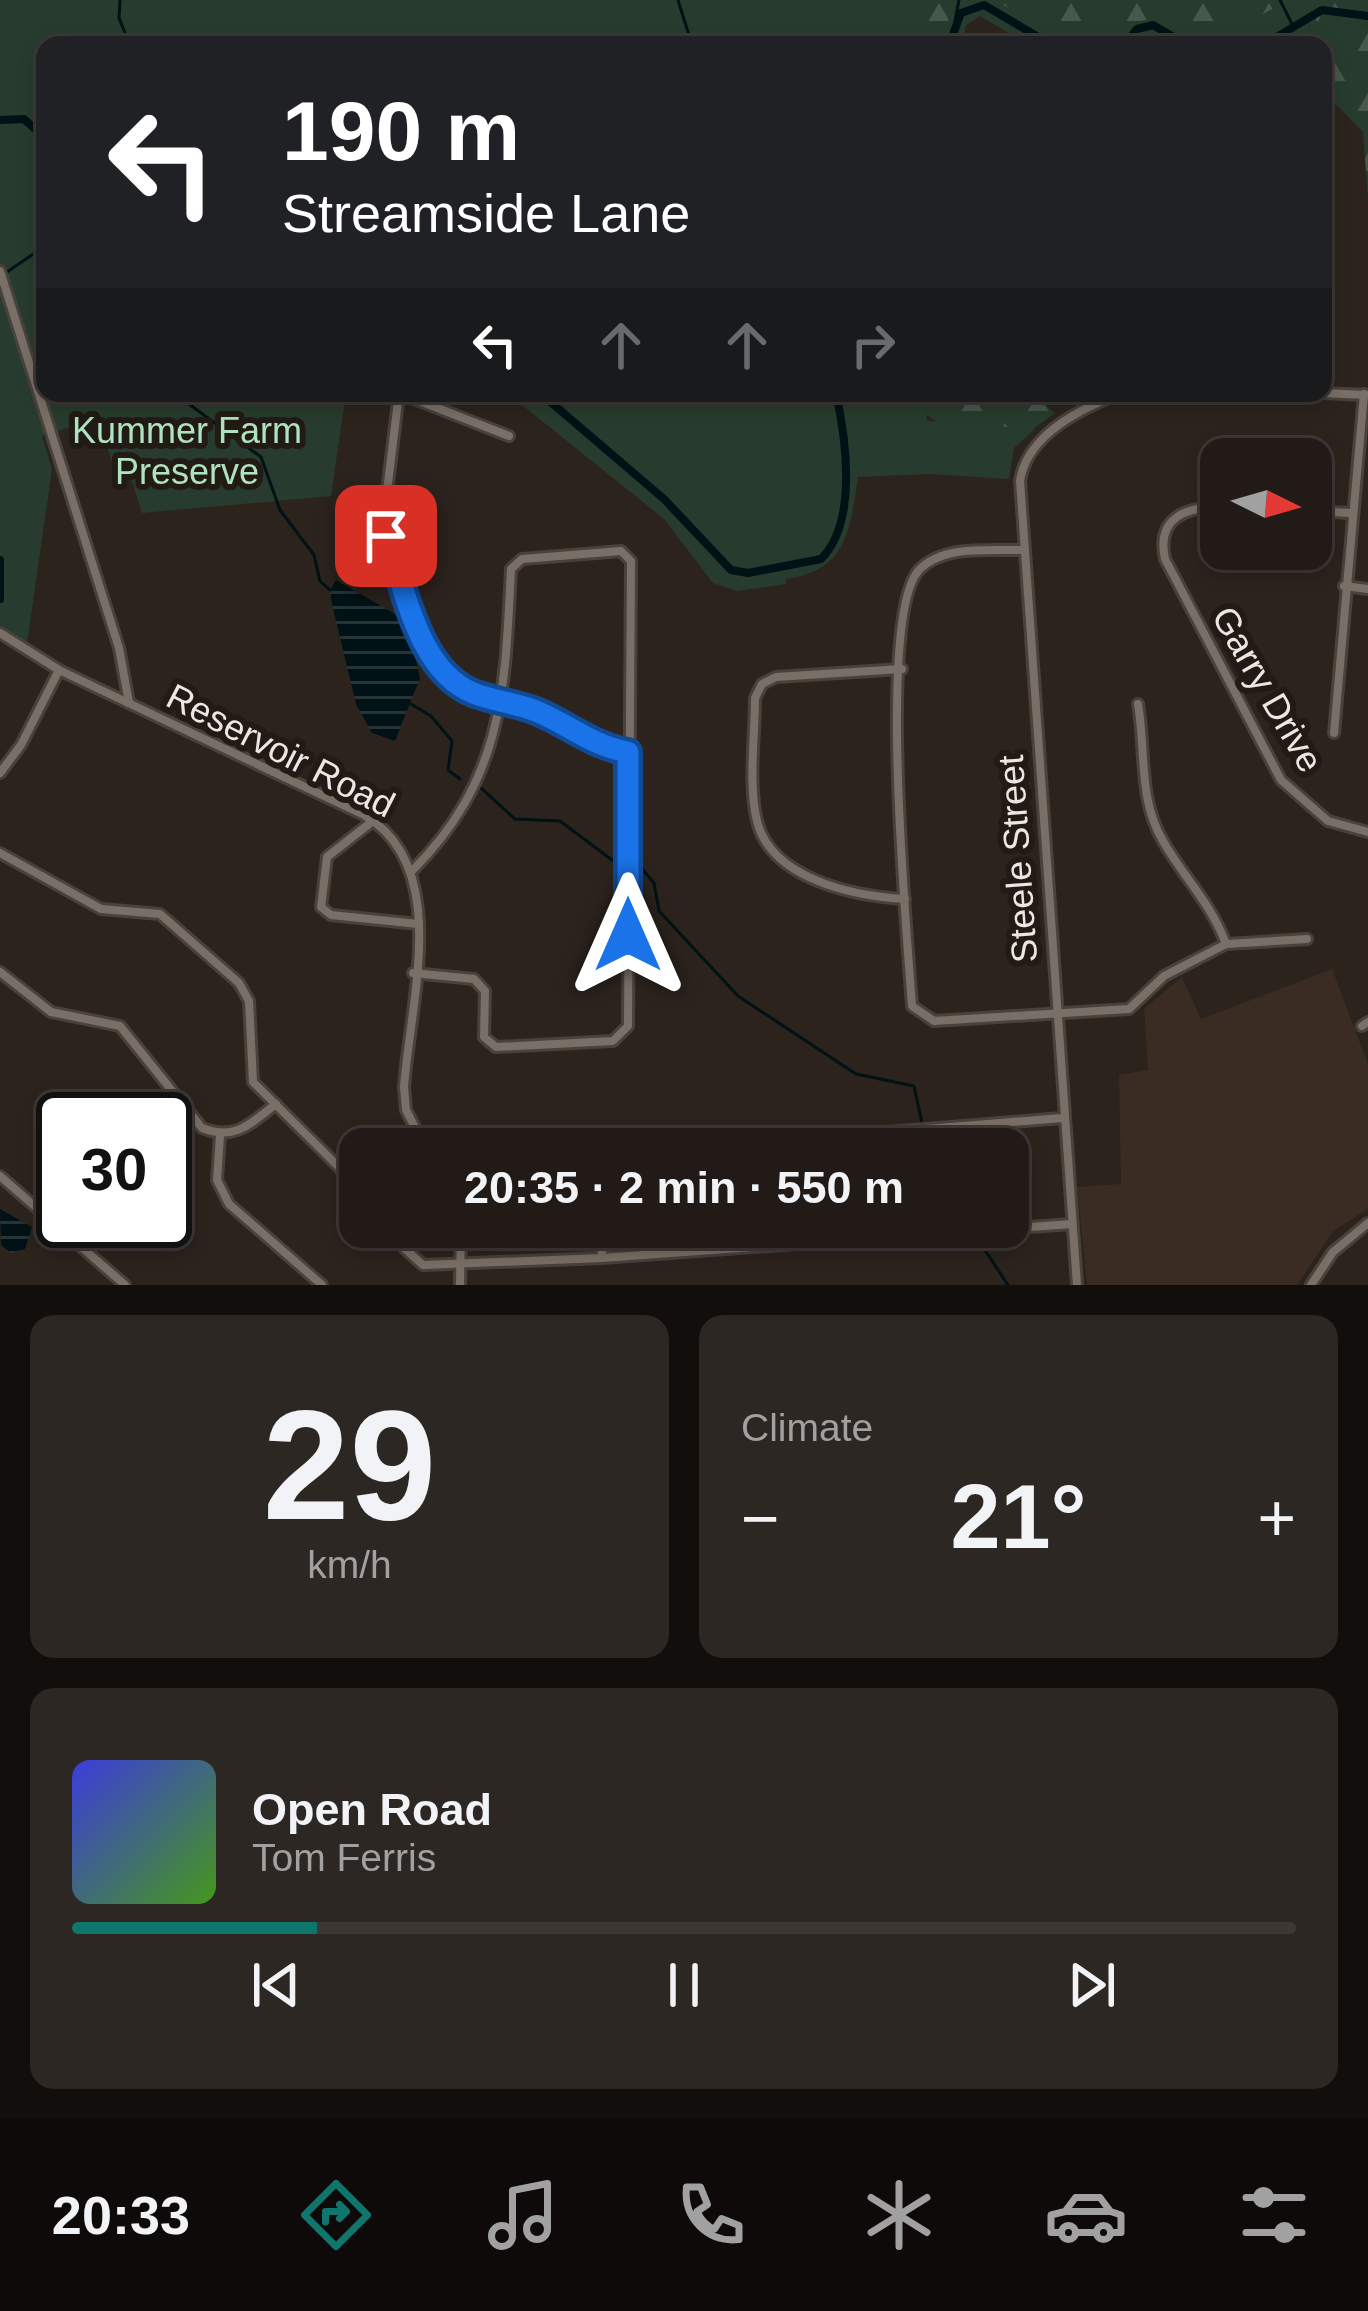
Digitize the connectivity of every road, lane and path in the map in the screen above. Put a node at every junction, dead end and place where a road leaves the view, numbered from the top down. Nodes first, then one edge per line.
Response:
1 (0, 271) edge
2 (36, 385) edge
3 (1332, 393) edge
4 (1366, 394) edge
5 (41, 402) edge
6 (398, 402) edge
7 (422, 402) edge
8 (1097, 402) edge
9 (509, 436) dead end
10 (1200, 510) edge
11 (1332, 513) edge
12 (1351, 513) junction
13 (1024, 550) junction
14 (1344, 586) junction
15 (1368, 589) edge
16 (0, 633) edge
17 (902, 669) junction
18 (59, 670) junction
19 (504, 702) junction
20 (129, 703) junction
21 (1138, 704) dead end
22 (1334, 733) dead end
23 (628, 752) junction
24 (0, 773) edge
25 (374, 820) junction
26 (1368, 832) edge
27 (0, 853) edge
28 (413, 870) junction
29 (905, 899) junction
30 (418, 924) junction
31 (1307, 939) dead end
32 (1226, 944) junction
33 (0, 971) edge
34 (413, 973) junction
35 (1054, 1013) junction
36 (276, 1104) junction
37 (1062, 1118) junction
38 (415, 1128) edge
39 (932, 1128) edge
40 (220, 1135) junction
41 (339, 1167) edge
42 (0, 1176) edge
43 (1368, 1223) edge
44 (1072, 1224) junction
45 (404, 1248) edge
46 (462, 1248) edge
47 (602, 1248) edge
48 (602, 1258) junction
49 (463, 1264) junction
50 (125, 1285) edge
51 (322, 1285) edge
52 (460, 1285) edge
53 (1077, 1285) edge
54 (1310, 1285) edge

1 - 2 street, Reservoir Road
3 - 4 street
4 - 12 street
5 - 20 street, Reservoir Road
6 - 19 street
7 - 9 street
8 - 13 street, Steele Street
10 - 26 street, Garry Drive
11 - 12 street
12 - 14 street
13 - 17 street
13 - 35 street, Steele Street
14 - 15 street
14 - 22 street
16 - 18 street
17 - 29 street
17 - 29 street
18 - 20 street
18 - 24 street
19 - 23 street
19 - 23 street
19 - 28 street
20 - 25 street, Reservoir Road
21 - 32 street
23 - 34 street
25 - 28 street, Reservoir Road
25 - 30 street
27 - 36 street
28 - 30 street, Reservoir Road
29 - 35 street
30 - 34 street, Reservoir Road
31 - 32 street
32 - 35 street
33 - 40 street
34 - 38 street, Reservoir Road
35 - 37 street, Steele Street
36 - 40 street
36 - 41 street
37 - 39 street
37 - 44 street, Steele Street
40 - 51 street
42 - 50 street
43 - 54 street
44 - 48 street
44 - 53 street, Steele Street
45 - 49 street
46 - 49 street
47 - 48 street
48 - 49 street
49 - 52 street

